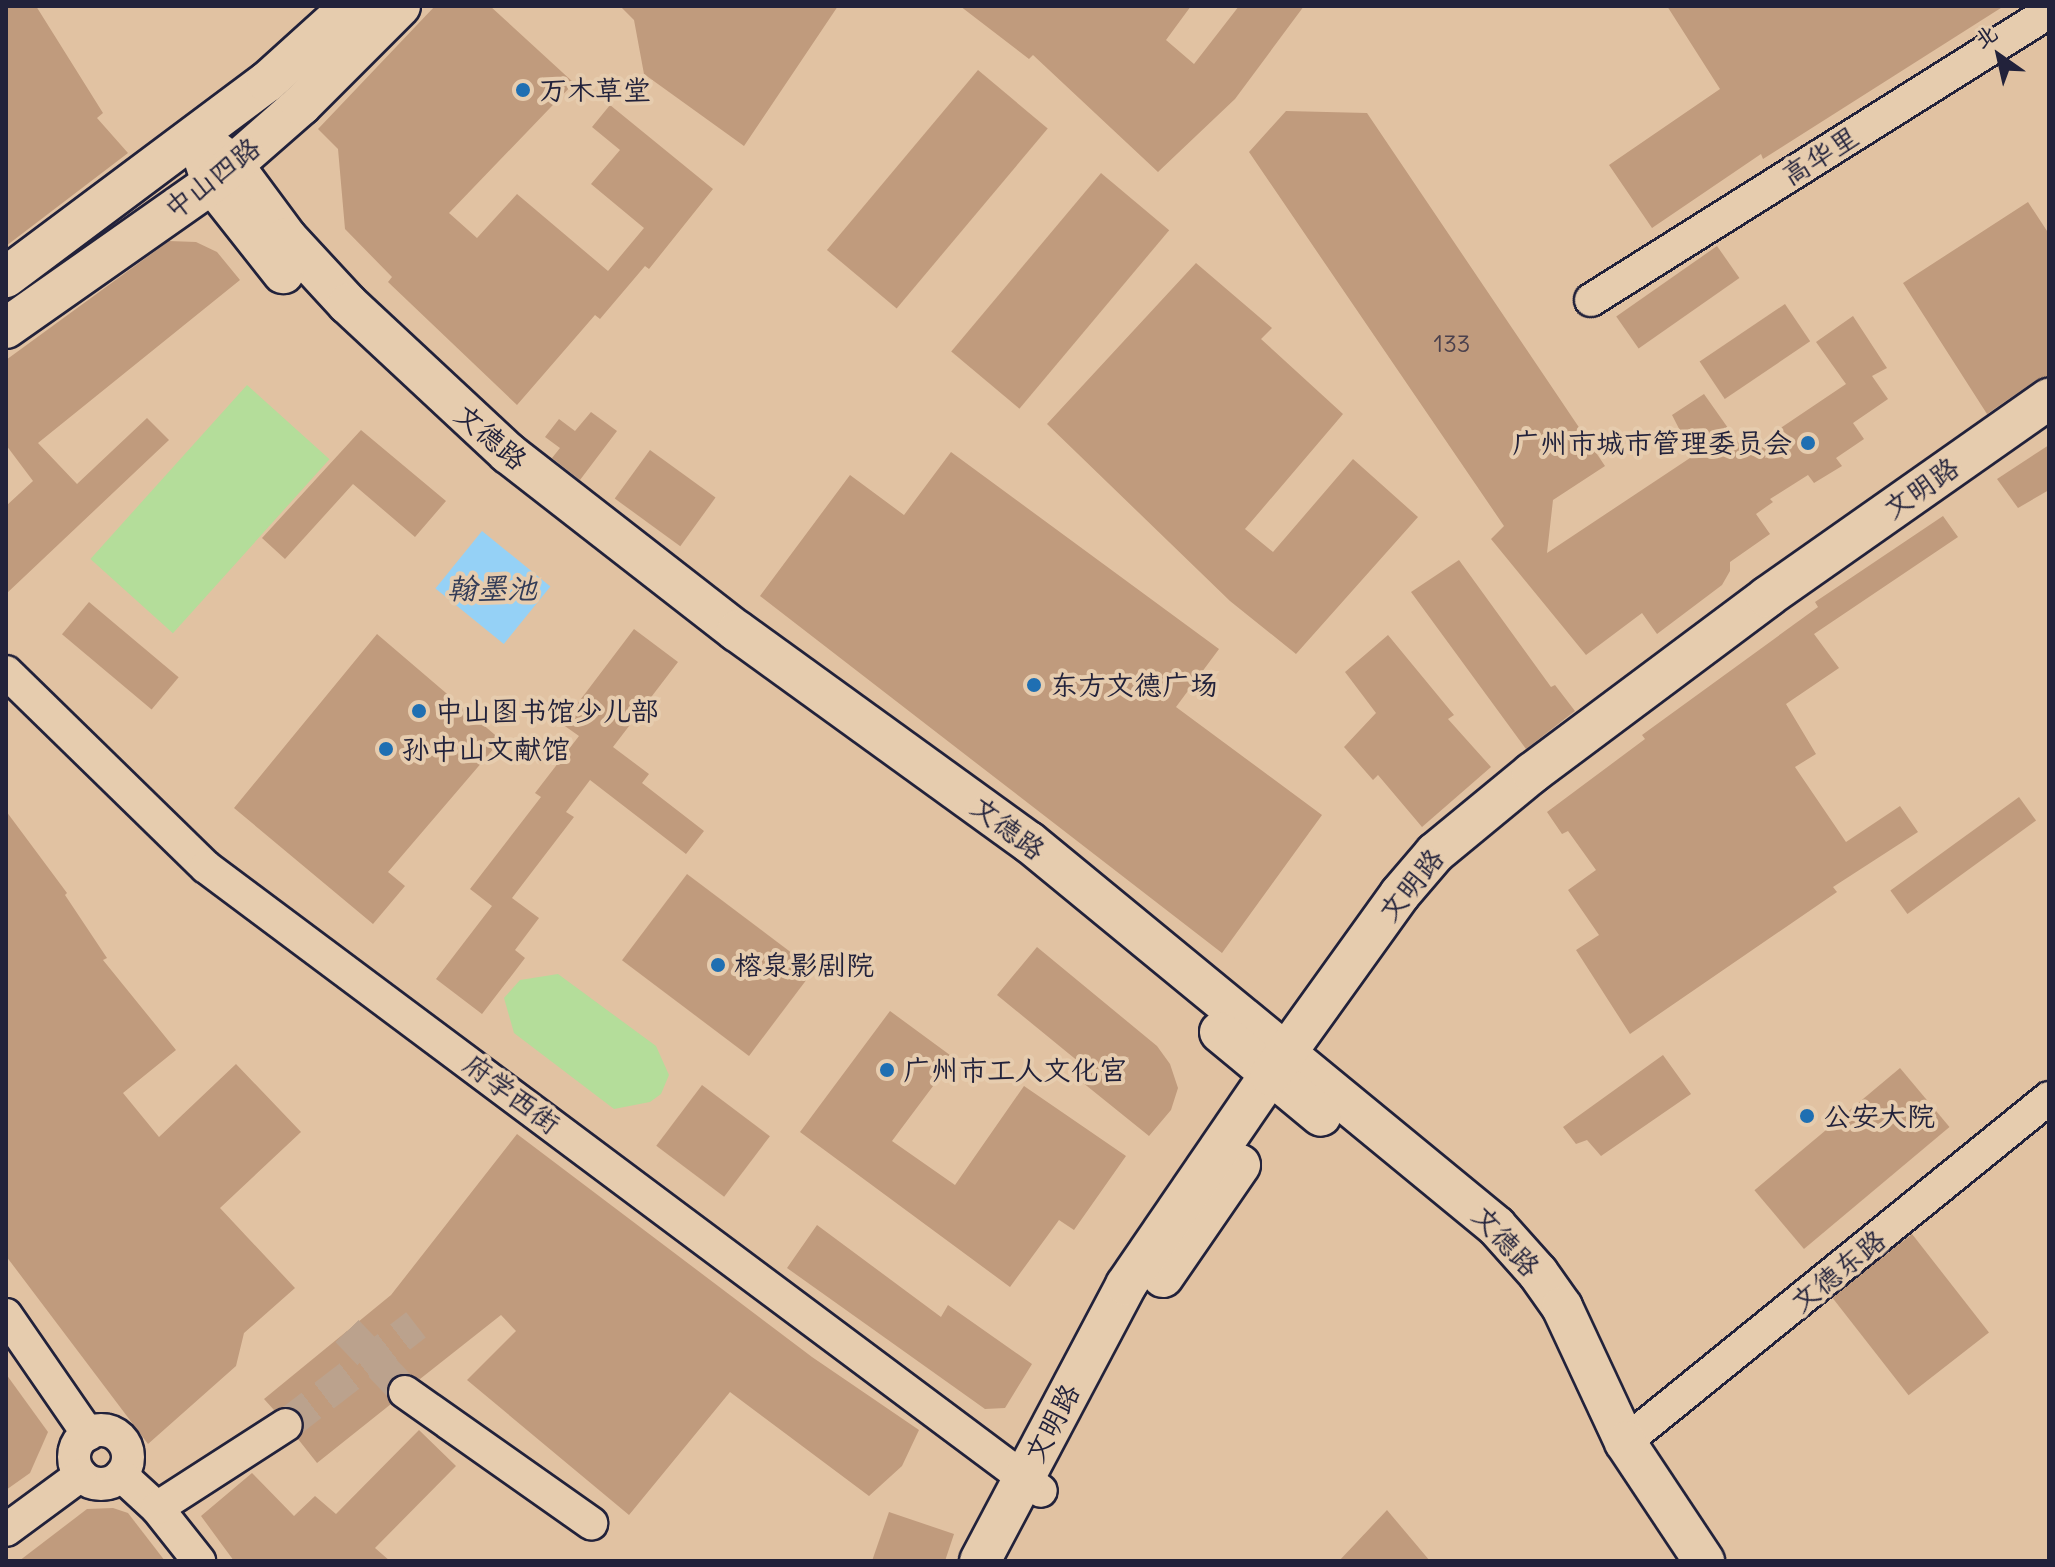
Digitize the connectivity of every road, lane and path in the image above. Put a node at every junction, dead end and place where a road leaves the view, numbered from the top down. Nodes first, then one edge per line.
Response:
1 (351, 6) edge
2 (400, 6) edge
3 (2049, 12) edge
4 (196, 136) junction
5 (222, 173) junction
6 (6, 277) edge
7 (1591, 300) dead end
8 (6, 328) edge
9 (2049, 399) edge
10 (2049, 427) edge
11 (6, 672) edge
12 (1288, 1072) junction
13 (2049, 1098) edge
14 (6, 1315) edge
15 (405, 1392) tunnel mouth
16 (286, 1425) tunnel mouth
17 (88, 1434) junction
18 (1625, 1442) junction
19 (81, 1475) junction
20 (121, 1475) junction
21 (1032, 1484) junction
22 (157, 1508) junction
23 (591, 1523) dead end
24 (6, 1530) edge
25 (199, 1561) edge
26 (980, 1561) edge
27 (1008, 1561) edge
28 (1674, 1561) edge
29 (1704, 1561) edge

1 - 4 main road, 中山四路
2 - 5 main road, 中山四路
3 - 7 street, 高华里
4 - 5 main road, 文德路
4 - 6 main road, 中山四路
5 - 8 main road, 中山四路
5 - 12 main road, 文德路
9 - 12 main road, 文明路
10 - 12 main road, 文明路
11 - 21 street, 府学西街
12 - 18 main road, 文德路
12 - 21 main road, 文明路
12 - 28 main road, 文德路
13 - 18 street, 文德东路
14 - 17 street
15 - 23 street
16 - 22 street
17 - 19 street
17 - 20 street
18 - 29 main road, 文德路
19 - 20 street
19 - 24 street
20 - 22 street
21 - 26 main road, 文明路
21 - 27 main road, 文明路
22 - 25 street

